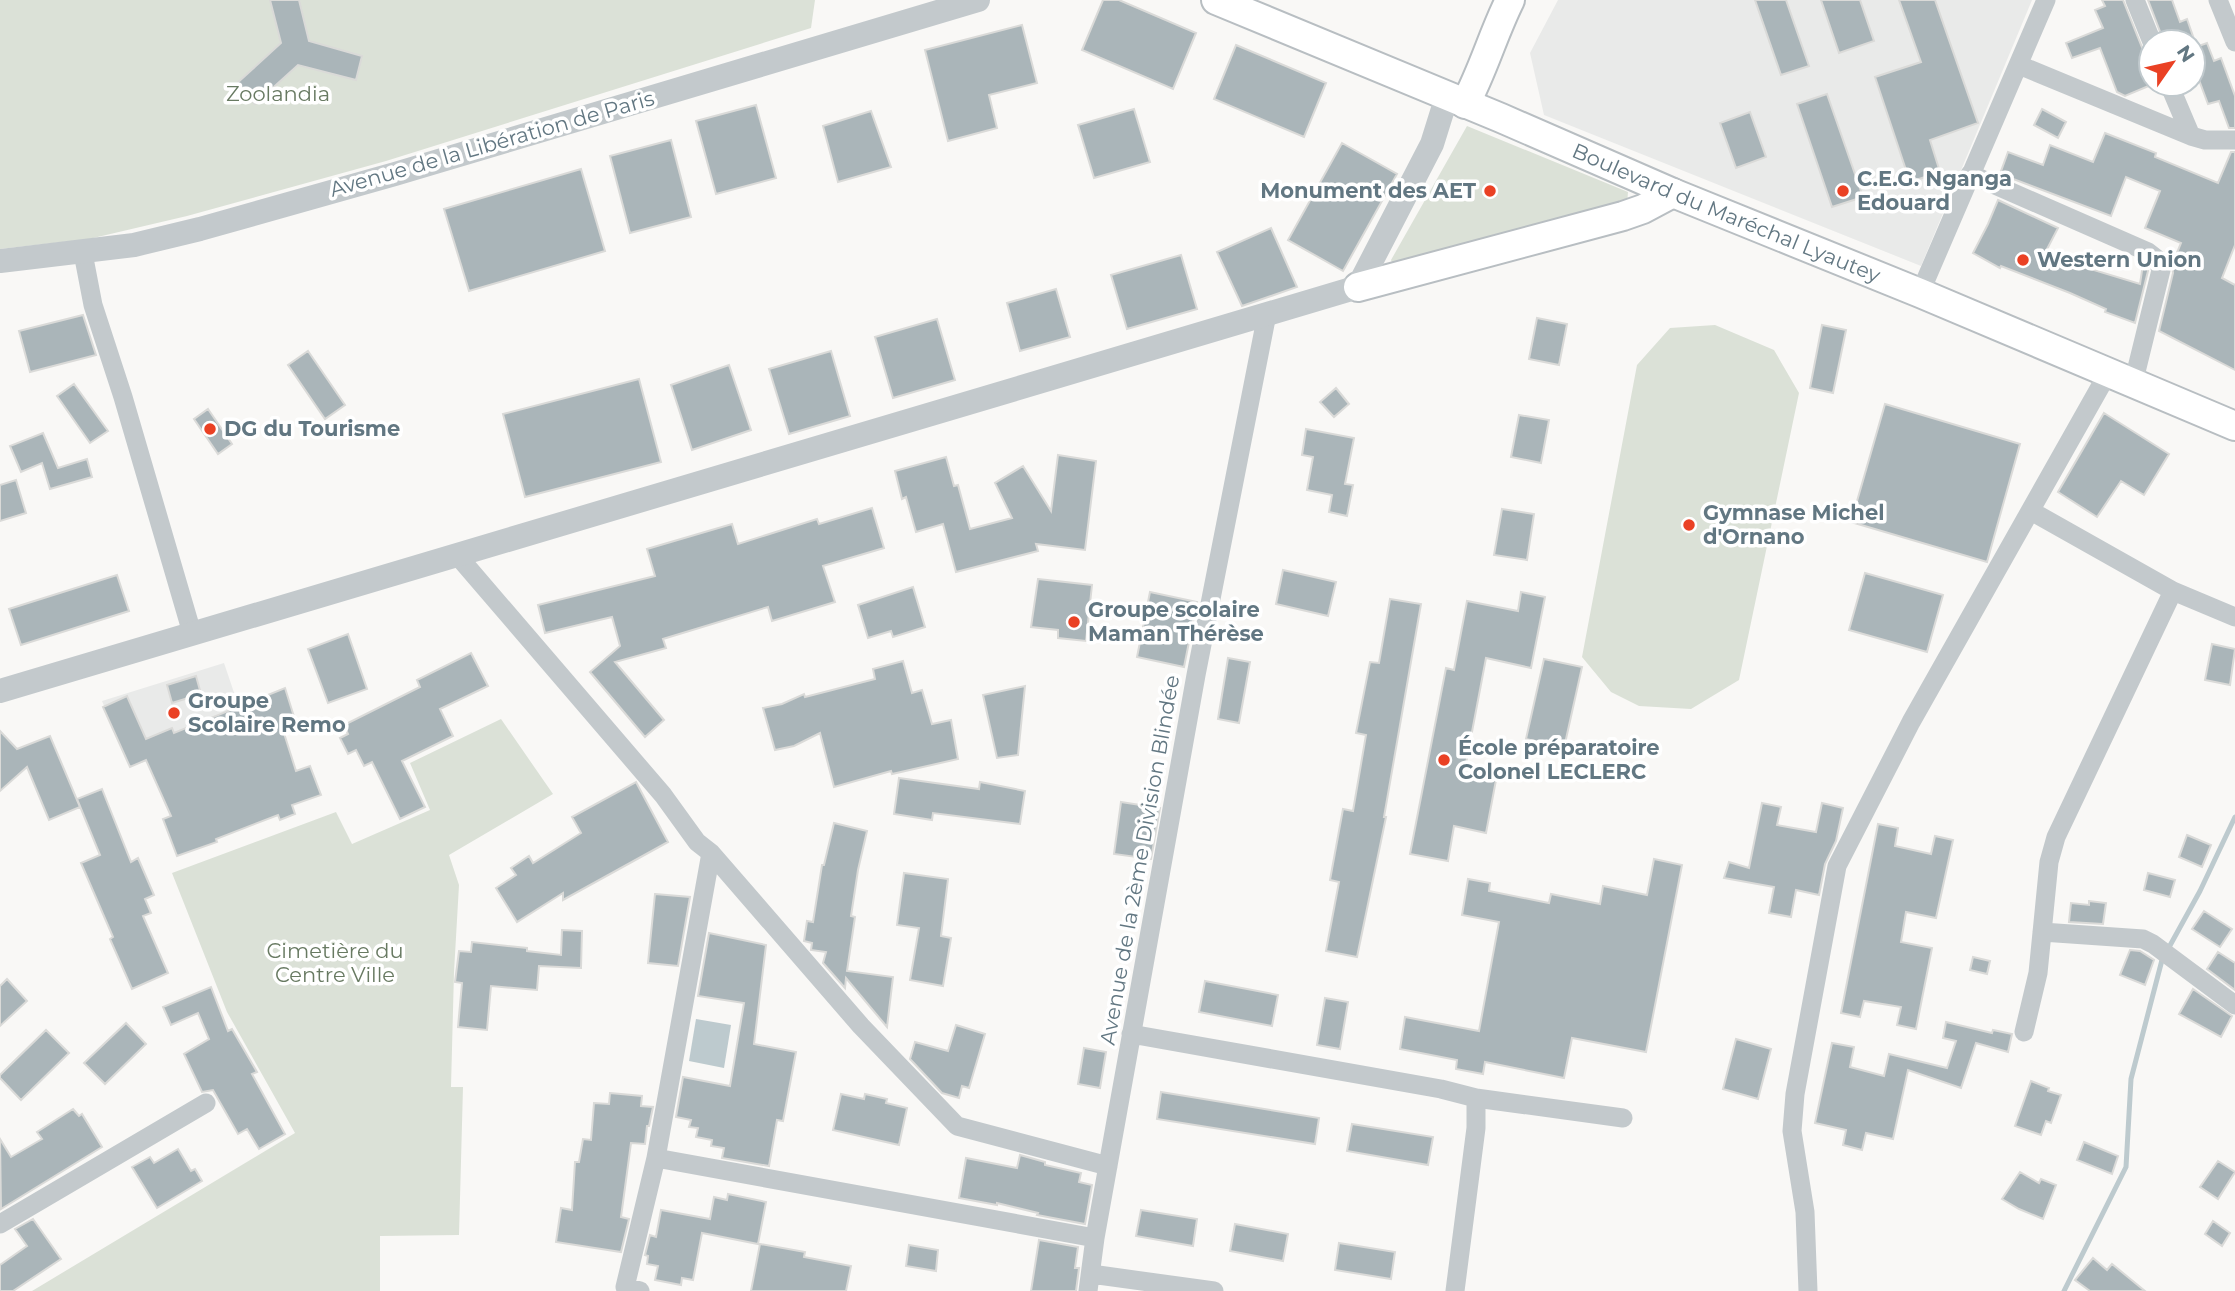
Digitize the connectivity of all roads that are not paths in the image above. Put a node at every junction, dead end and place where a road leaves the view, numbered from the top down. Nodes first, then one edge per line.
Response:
1 (978, 0) edge
2 (1216, 0) edge
3 (2046, 0) edge
4 (2135, 0) edge
5 (2218, 0) edge
6 (1505, 10) edge
7 (2146, 28) edge
8 (2235, 42) edge
9 (2019, 65) junction
10 (1482, 70) junction
11 (2175, 98) edge
12 (1456, 100) junction
13 (1501, 118) junction
14 (2191, 136) junction
15 (2235, 141) edge
16 (1970, 174) junction
17 (1673, 193) junction
18 (83, 253) junction
19 (0, 261) edge
20 (1358, 287) junction
21 (1920, 293) junction
22 (1267, 314) junction
23 (2121, 379) junction
24 (2235, 426) edge
25 (2031, 511) junction
26 (457, 555) junction
27 (2173, 591) junction
28 (2235, 617) edge
29 (192, 633) junction
30 (0, 691) edge
31 (711, 853) junction
32 (2042, 932) junction
33 (2235, 1006) edge
34 (2024, 1031) dead end
35 (1132, 1034) junction
36 (1476, 1098) junction
37 (206, 1103) dead end
38 (1623, 1118) dead end
39 (656, 1158) junction
40 (1108, 1166) junction
41 (0, 1224) edge
42 (1095, 1238) junction
43 (1089, 1283) edge
44 (640, 1291) edge
45 (1214, 1291) edge
46 (1455, 1291) edge
47 (1808, 1291) edge

1 - 18 street, Avenue de la Libération de Paris
2 - 12 main road, Boulevard du Maréchal Lyautey
3 - 9 street
4 - 7 street
5 - 8 street
6 - 10 main road
6 - 12 main road
9 - 14 street
9 - 16 street
10 - 12 main road
10 - 13 main road
11 - 14 street
12 - 13 main road, Boulevard du Maréchal Lyautey
12 - 20 street
13 - 17 main road, Boulevard du Maréchal Lyautey
14 - 15 street
16 - 21 street
16 - 23 street
17 - 20 main road
17 - 21 main road, Boulevard du Maréchal Lyautey
18 - 19 street, Avenue de la Libération de Paris
18 - 29 street
20 - 22 street
21 - 23 main road, Boulevard du Maréchal Lyautey
22 - 26 street
22 - 35 street, Avenue de la 2ème Division Blindée
23 - 24 main road, Boulevard du Maréchal Lyautey
23 - 25 street
25 - 27 street
25 - 47 street
26 - 29 street
26 - 31 street
27 - 28 street
27 - 32 street
29 - 30 street
31 - 39 street
31 - 40 street
32 - 33 street
32 - 34 street
35 - 36 street
35 - 40 street, Avenue de la 2ème Division Blindée
36 - 38 street
36 - 46 street
37 - 41 street
39 - 42 street
39 - 44 street
40 - 42 street, Avenue de la 2ème Division Blindée
42 - 43 street, Avenue de la 2ème Division Blindée
43 - 45 street

